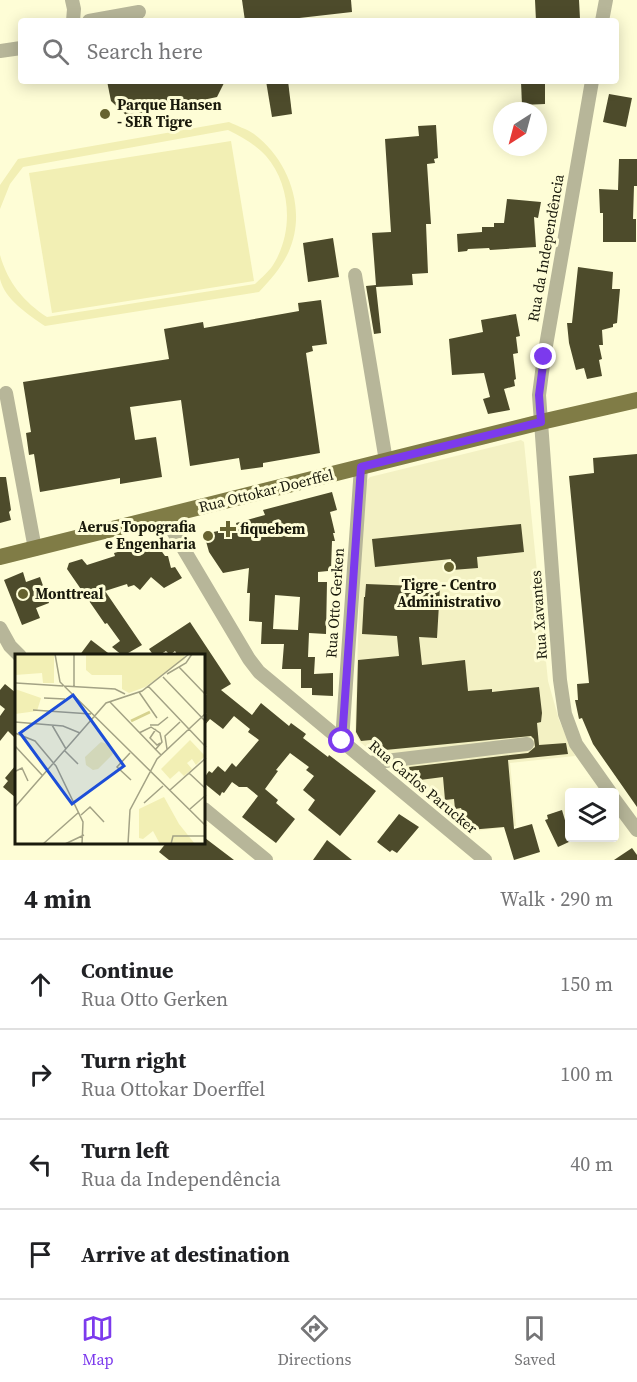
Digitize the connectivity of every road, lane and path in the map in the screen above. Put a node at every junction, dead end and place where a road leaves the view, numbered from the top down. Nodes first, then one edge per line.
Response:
1 (72, 0) edge
2 (606, 0) edge
3 (139, 12) dead end
4 (73, 18) edge
5 (106, 18) edge
6 (603, 18) edge
7 (18, 48) edge
8 (0, 51) edge
9 (591, 84) edge
10 (354, 275) dead end
11 (6, 393) dead end
12 (637, 400) edge
13 (541, 422) junction
14 (386, 461) junction
15 (361, 467) junction
16 (164, 516) junction
17 (35, 549) junction
18 (0, 557) edge
19 (0, 628) edge
20 (18, 654) edge
21 (342, 741) junction
22 (527, 744) dead end
23 (369, 763) junction
24 (607, 788) edge
25 (619, 805) edge
26 (206, 811) edge
27 (637, 831) edge
28 (266, 860) edge
29 (485, 860) edge

1 - 4 street
2 - 6 street
3 - 5 street
7 - 8 street
9 - 13 street, Rua da Independência
10 - 14 street
11 - 17 street
12 - 13 main road, Rua Ottokar Doerffel
13 - 14 main road, Rua Ottokar Doerffel
13 - 24 street, Rua Xavantes
14 - 15 main road, Rua Ottokar Doerffel
15 - 16 main road, Rua Ottokar Doerffel
15 - 21 street, Rua Otto Gerken
16 - 17 main road, Rua Ottokar Doerffel
16 - 21 street, Rua Carlos Parucker
17 - 18 main road, Rua Ottokar Doerffel
19 - 20 street
21 - 23 street, Rua Carlos Parucker
22 - 23 street
23 - 29 street, Rua Carlos Parucker
25 - 27 street
26 - 28 street

